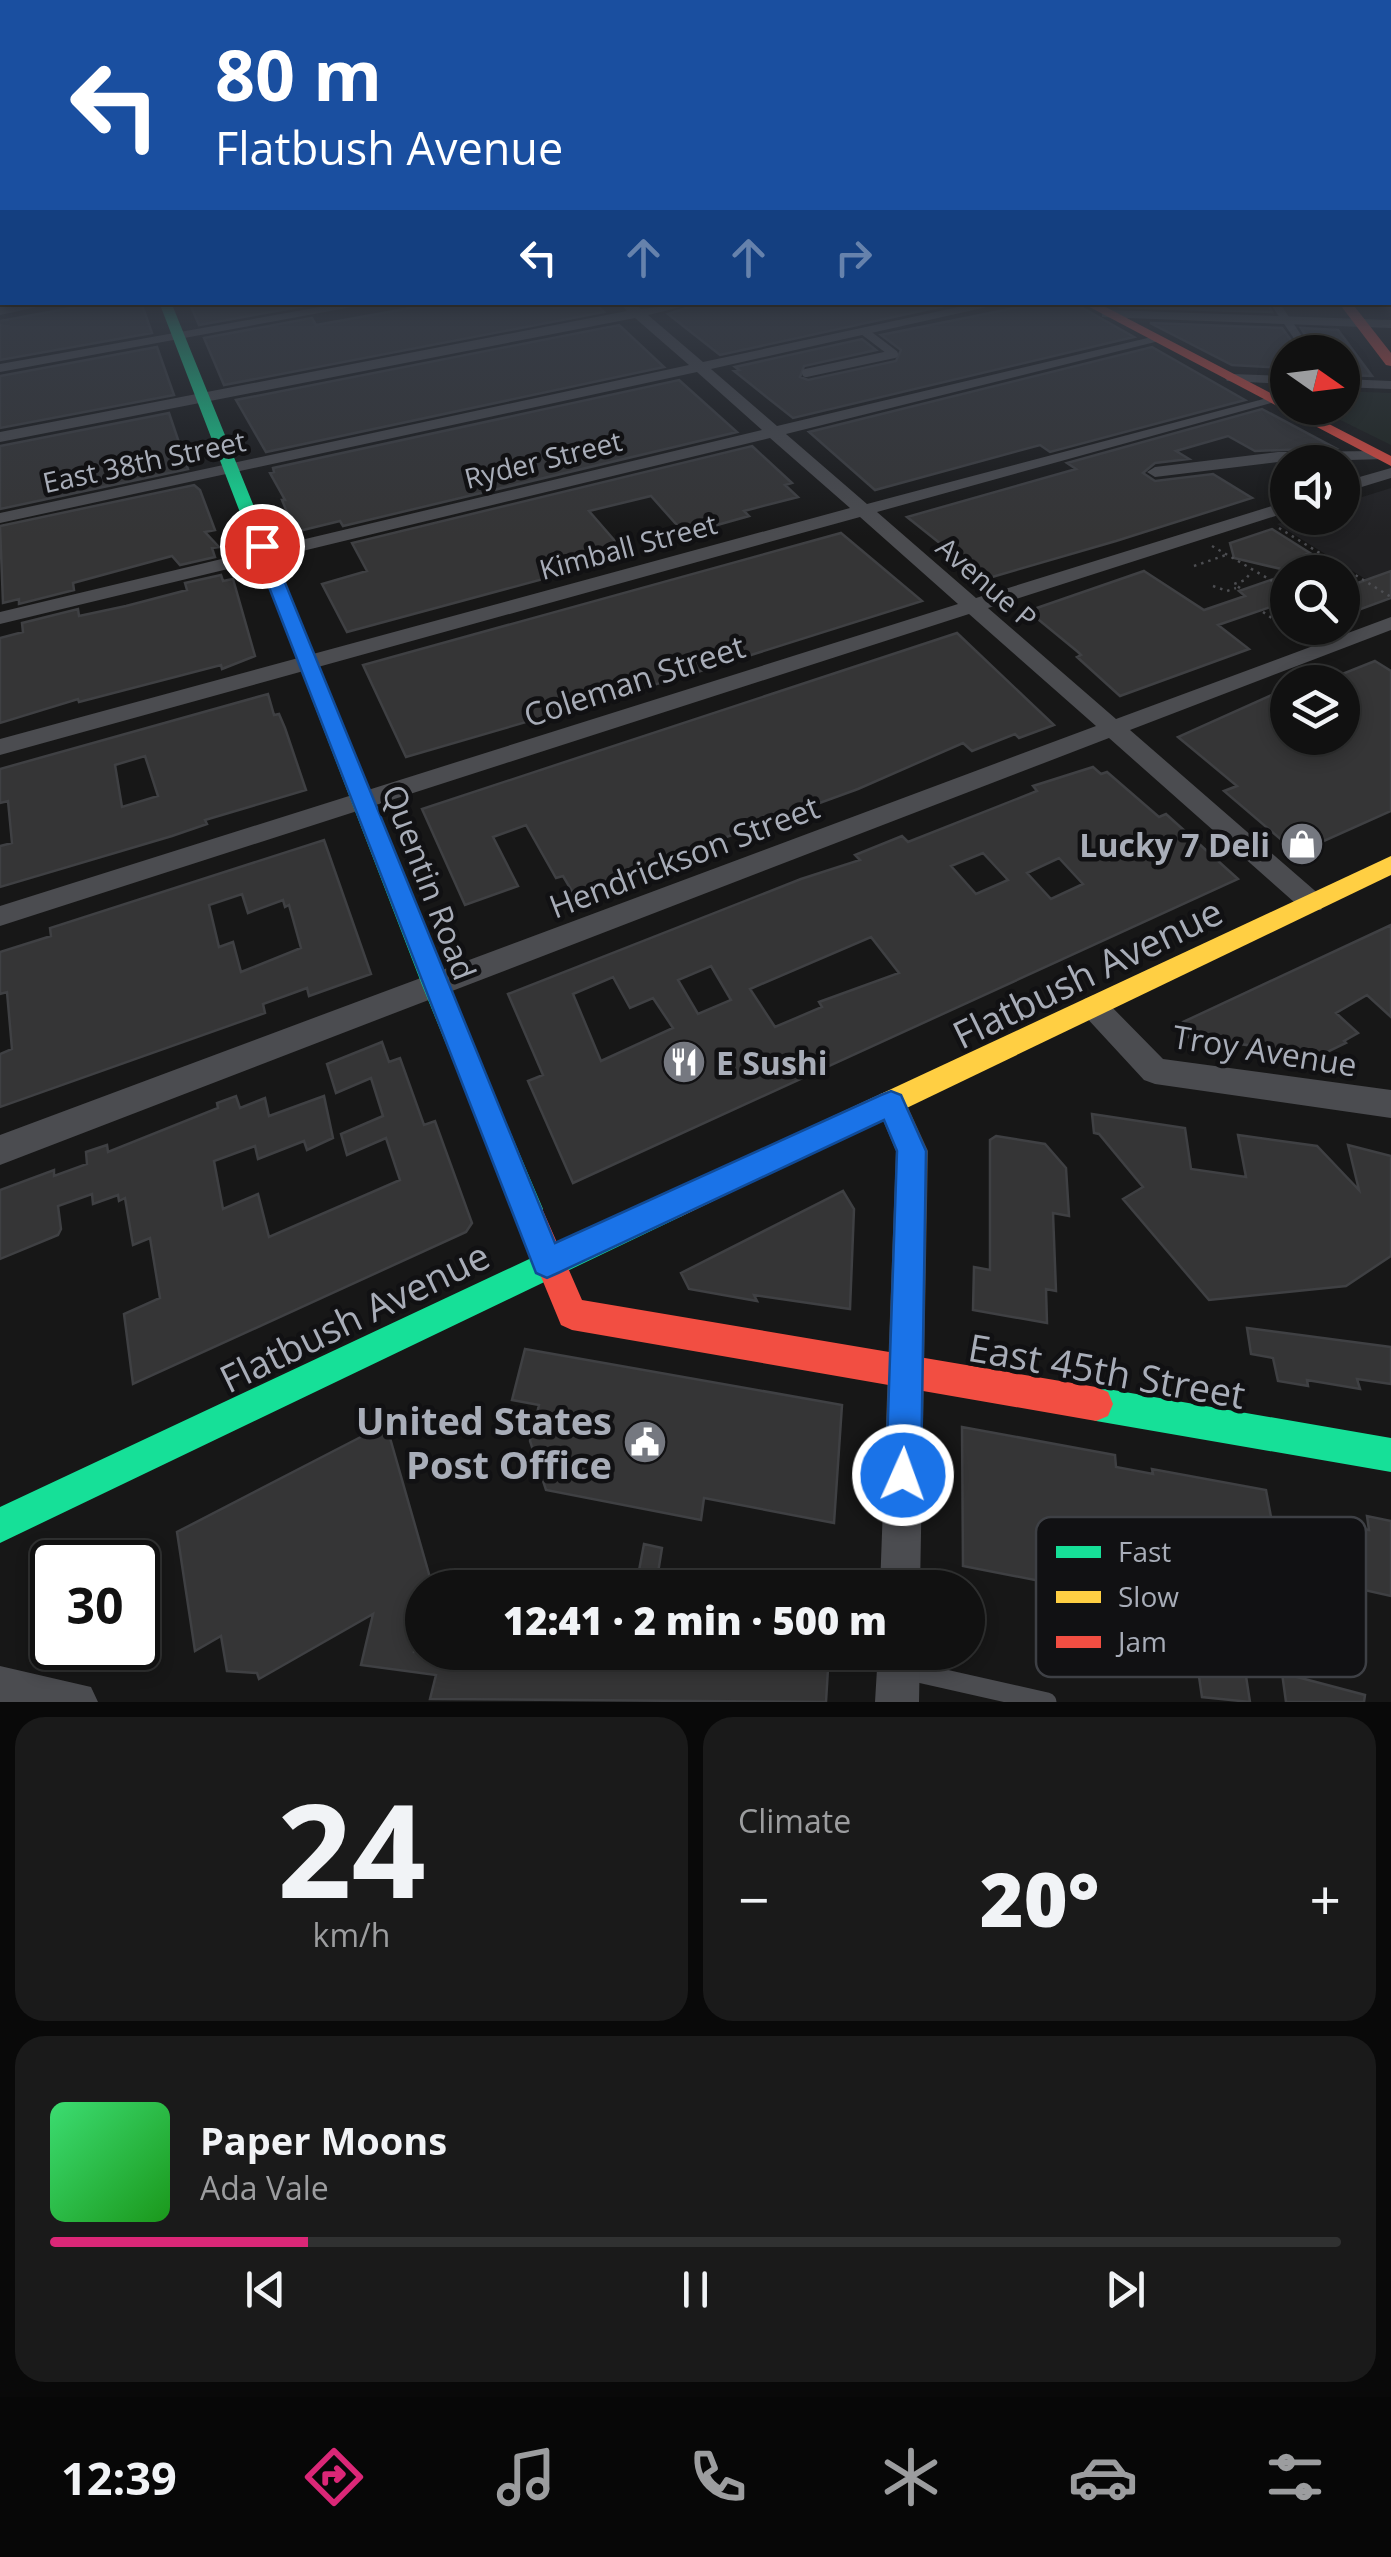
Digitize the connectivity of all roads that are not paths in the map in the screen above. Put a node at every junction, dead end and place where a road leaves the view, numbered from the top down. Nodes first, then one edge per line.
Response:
1 (194, 377) edge
2 (300, 377) edge
3 (656, 377) edge
4 (711, 377) edge
5 (1000, 377) edge
6 (1232, 378) joint
7 (1270, 379) edge
8 (1360, 384) edge
9 (1391, 385) edge
10 (202, 398) junction
11 (1270, 399) joint
12 (1317, 425) edge
13 (773, 432) junction
14 (0, 438) edge
15 (1387, 464) edge
16 (231, 468) junction
17 (1155, 472) dead end
18 (1360, 478) edge
19 (862, 510) junction
20 (1270, 511) edge
21 (0, 518) edge
22 (266, 554) junction
23 (973, 606) junction
24 (0, 618) edge
25 (1391, 623) edge
26 (307, 662) junction
27 (1113, 728) junction
28 (0, 746) edge
29 (362, 800) junction
30 (1391, 865) edge
31 (1312, 903) junction
32 (0, 916) edge
33 (435, 986) junction
34 (1094, 1007) junction
35 (891, 1104) junction
36 (1391, 1104) edge
37 (0, 1150) edge
38 (547, 1262) junction
39 (906, 1371) junction
40 (1391, 1455) edge
41 (0, 1525) edge
42 (900, 1570) edge
43 (898, 1674) edge
44 (0, 1688) edge
45 (76, 1702) edge
46 (1047, 1702) edge

1 - 10 street, Quentin Road
2 - 10 street
3 - 16 street, East 38th Street
4 - 13 street, Avenue P
5 - 13 street, Ryder Street
6 - 7 street
6 - 11 street
8 - 9 street
10 - 14 street
10 - 16 street, Quentin Road
11 - 19 street, Kimball Street
12 - 15 street
13 - 19 street, Avenue P
13 - 22 street, Ryder Street
15 - 17 street
15 - 18 street
16 - 21 street, East 38th Street
16 - 22 street, Quentin Road
19 - 23 street, Avenue P
19 - 26 street, Kimball Street
20 - 23 street, Coleman Street
22 - 24 street, Ryder Street
22 - 26 street, Quentin Road
23 - 27 street, Avenue P
23 - 29 street, Coleman Street
25 - 27 street, Hendrickson Street
26 - 28 street, Kimball Street
26 - 29 street, Quentin Road
27 - 31 street, Avenue P
27 - 33 street, Hendrickson Street
29 - 32 street, Coleman Street
29 - 33 street, Quentin Road
30 - 31 street, Flatbush Avenue
31 - 34 street, Flatbush Avenue
33 - 37 street, Hendrickson Street
33 - 38 street, Quentin Road
34 - 35 street, Flatbush Avenue
34 - 36 street, Troy Avenue
35 - 38 street, Flatbush Avenue
35 - 39 street
38 - 39 street, East 45th Street
38 - 41 street, Flatbush Avenue
39 - 40 street, East 45th Street
39 - 42 street
43 - 46 lane
44 - 45 street

